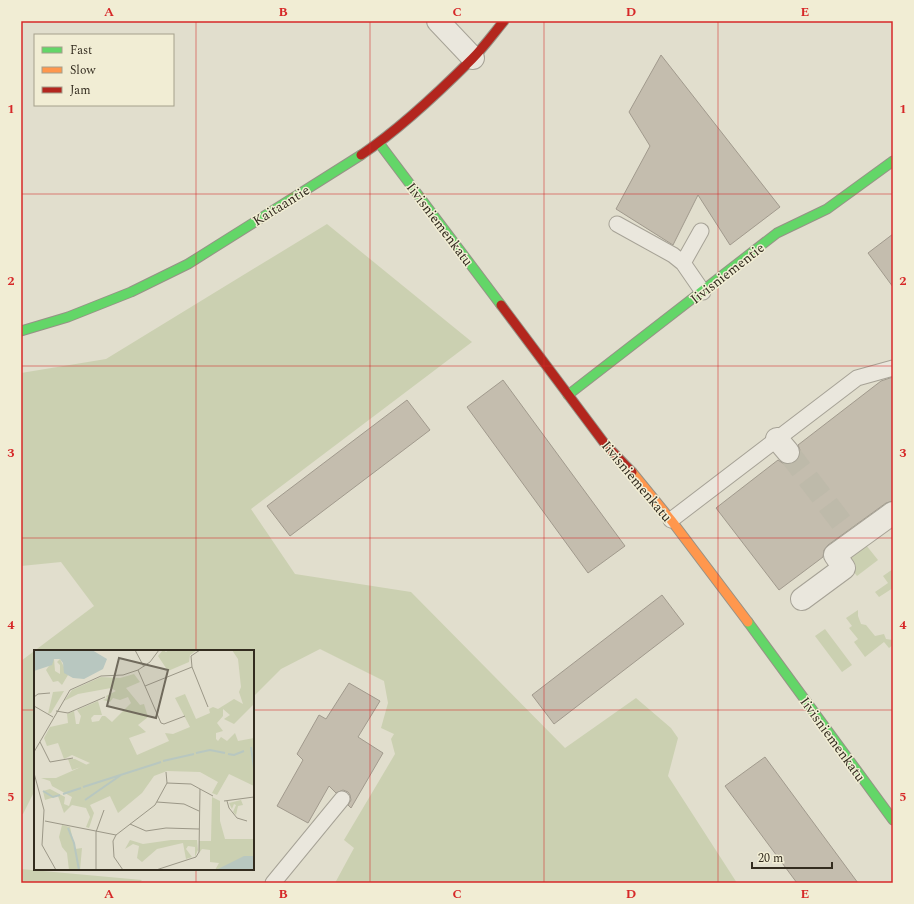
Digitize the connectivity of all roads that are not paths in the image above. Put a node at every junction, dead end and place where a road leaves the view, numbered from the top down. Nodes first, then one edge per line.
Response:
1 (438, 21) edge
2 (504, 21) edge
3 (473, 58) junction
4 (380, 143) junction
5 (893, 161) edge
6 (617, 224) dead end
7 (701, 231) dead end
8 (683, 263) junction
9 (703, 292) junction
10 (21, 331) edge
11 (893, 368) edge
12 (568, 395) junction
13 (893, 513) edge
14 (671, 520) junction
15 (802, 599) dead end
16 (342, 799) dead end
17 (893, 820) edge
18 (274, 883) edge

1 - 3 street
2 - 3 street, Kaitaantie
3 - 4 street, Kaitaantie
4 - 10 street, Kaitaantie
4 - 12 street, Iivisniemenkatu
5 - 9 street, Iivisniementie
6 - 8 lane
7 - 8 lane
8 - 9 lane
9 - 12 street, Iivisniementie
11 - 14 lane
12 - 14 street, Iivisniemenkatu
13 - 15 street
14 - 17 street, Iivisniemenkatu
16 - 18 lane

